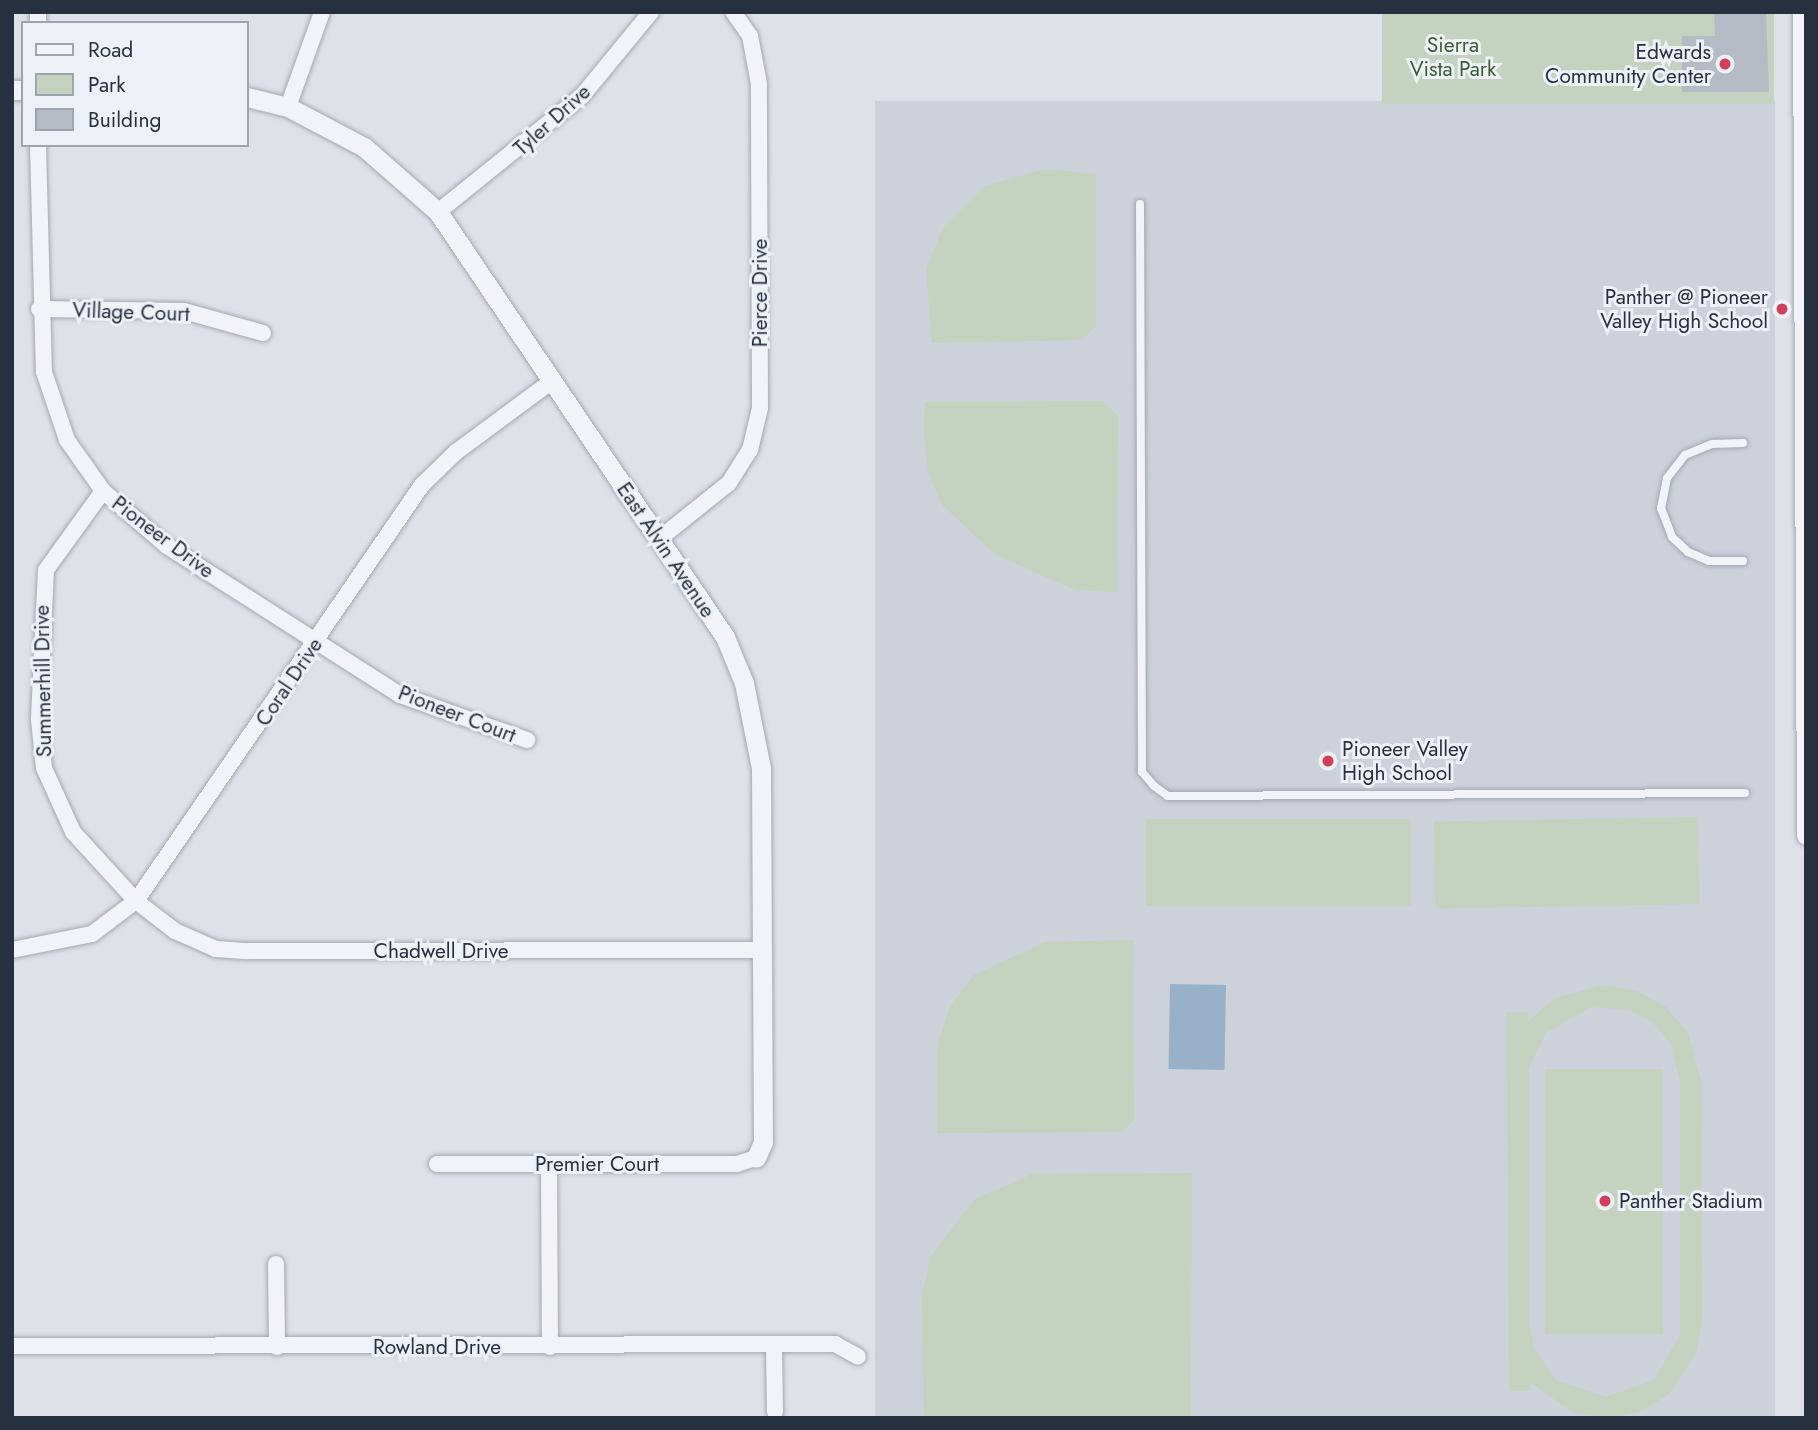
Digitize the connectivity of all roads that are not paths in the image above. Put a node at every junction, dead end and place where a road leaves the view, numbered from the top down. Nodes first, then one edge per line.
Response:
1 (322, 12) edge
2 (651, 12) edge
3 (733, 12) edge
4 (1802, 12) edge
5 (248, 97) edge
6 (288, 107) junction
7 (38, 147) edge
8 (1140, 204) dead end
9 (438, 212) junction
10 (39, 309) junction
11 (263, 333) dead end
12 (552, 381) junction
13 (1743, 443) dead end
14 (103, 491) junction
15 (659, 539) junction
16 (1744, 561) dead end
17 (316, 643) junction
18 (527, 740) dead end
19 (1745, 793) dead end
20 (1806, 835) edge
21 (136, 901) junction
22 (12, 950) edge
23 (761, 950) junction
24 (756, 1158) joint
25 (437, 1164) dead end
26 (550, 1164) junction
27 (276, 1264) dead end
28 (12, 1346) edge
29 (277, 1347) junction
30 (550, 1347) junction
31 (774, 1348) junction
32 (858, 1357) dead end
33 (775, 1412) dead end

1 - 6 street
2 - 9 street, Tyler Drive
3 - 15 street, Pierce Drive
4 - 20 street
5 - 6 street, East Alvin Avenue
6 - 9 street, East Alvin Avenue
7 - 10 street, Pioneer Drive
8 - 19 lane
9 - 12 street, East Alvin Avenue
10 - 11 street, Village Court
10 - 14 street, Pioneer Drive
12 - 15 street, East Alvin Avenue
12 - 17 street, Coral Drive
13 - 16 lane
14 - 17 street, Pioneer Drive
14 - 21 street, Summerhill Drive
15 - 23 street, East Alvin Avenue
17 - 18 street, Pioneer Court
17 - 21 street, Coral Drive
21 - 22 street, Coral Drive
21 - 23 street, Chadwell Drive
23 - 24 street, East Alvin Avenue
24 - 26 street, Premier Court
25 - 26 street, Premier Court
26 - 30 street
27 - 29 street
28 - 29 street, Rowland Drive
29 - 30 street, Rowland Drive
30 - 31 street, Rowland Drive
31 - 32 street, Rowland Drive
31 - 33 street

